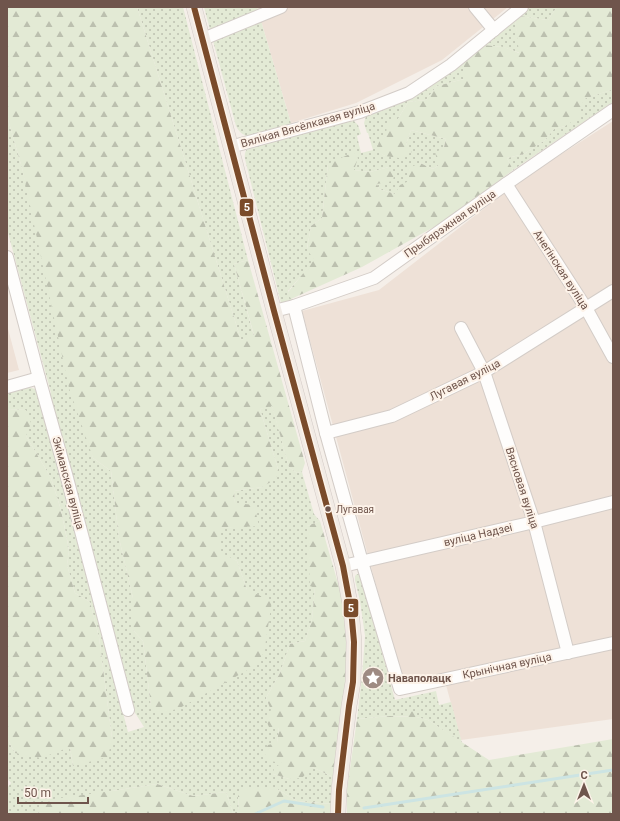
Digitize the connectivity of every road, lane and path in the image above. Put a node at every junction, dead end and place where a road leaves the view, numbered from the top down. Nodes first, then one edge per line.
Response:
1 (194, 7) edge
2 (281, 7) edge
3 (476, 7) edge
4 (522, 7) edge
5 (494, 30) junction
6 (203, 39) junction
7 (613, 110) edge
8 (230, 147) junction
9 (506, 184) junction
10 (7, 257) edge
11 (613, 292) edge
12 (294, 306) junction
13 (586, 308) junction
14 (274, 311) junction
15 (461, 328) dead end
16 (613, 357) edge
17 (484, 372) junction
18 (39, 378) junction
19 (7, 387) edge
20 (326, 433) junction
21 (613, 502) edge
22 (534, 522) junction
23 (362, 562) junction
24 (343, 566) junction
25 (613, 643) edge
26 (568, 653) junction
27 (128, 710) dead end
28 (338, 814) edge

1 - 6 main road
2 - 6 street
3 - 5 street
4 - 5 street, Вялікая Вясёлкавая вуліца
5 - 8 street, Вялікая Вясёлкавая вуліца
6 - 8 main road
7 - 9 street, Прыбярэжная вуліца
8 - 14 main road
9 - 12 street, Прыбярэжная вуліца
9 - 13 street, Анегінская вуліца
10 - 18 street, Экіманская вуліца
11 - 13 street, Лугавая вуліца
12 - 14 street, Прыбярэжная вуліца
12 - 20 street
13 - 16 street, Анегінская вуліца
13 - 17 street, Лугавая вуліца
14 - 24 main road
15 - 17 street, Вясновая вуліца
17 - 20 street, Лугавая вуліца
17 - 22 street, Вясновая вуліца
18 - 19 street
18 - 27 street, Экіманская вуліца
20 - 23 street
21 - 22 street, вуліца Надзеі
22 - 23 street, вуліца Надзеі
22 - 26 street, Вясновая вуліца
23 - 24 street, вуліца Надзеі
23 - 26 street, Крынічная вуліца
24 - 28 main road
25 - 26 street, Крынічная вуліца

